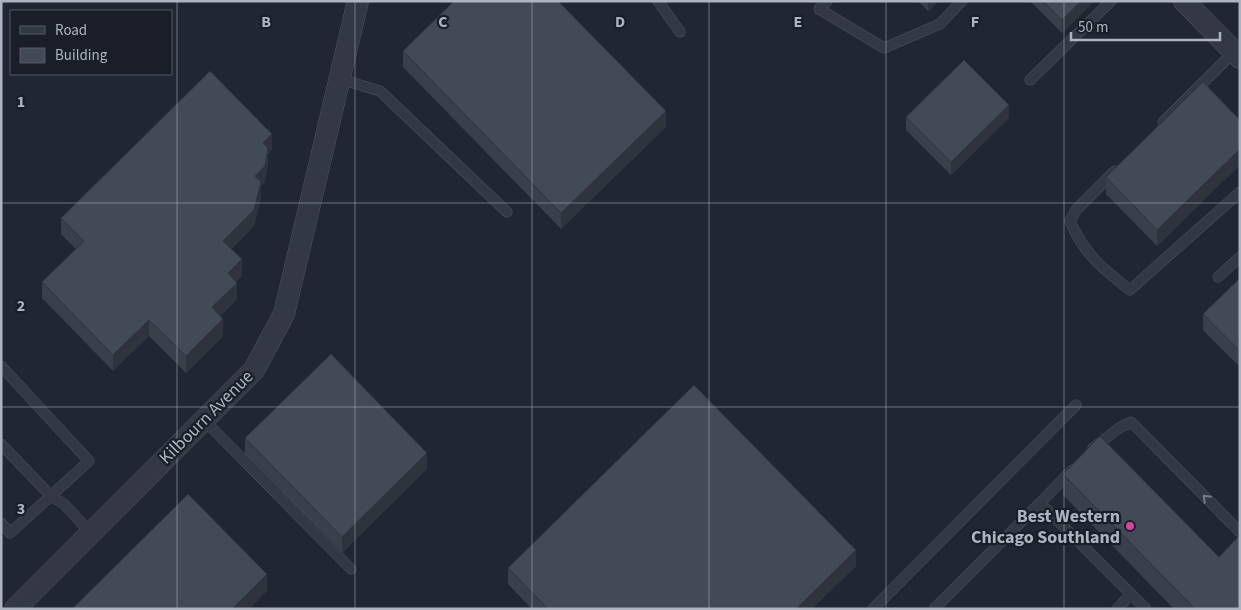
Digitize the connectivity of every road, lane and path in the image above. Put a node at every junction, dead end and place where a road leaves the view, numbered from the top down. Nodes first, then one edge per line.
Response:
1 (358, 1) edge
2 (658, 1) edge
3 (827, 1) edge
4 (962, 1) edge
5 (1111, 1) edge
6 (1187, 2) edge
7 (680, 32) dead end
8 (1237, 55) edge
9 (340, 79) junction
10 (1030, 80) dead end
11 (1152, 133) edge
12 (1124, 161) edge
13 (1240, 192) edge
14 (507, 212) dead end
15 (1240, 256) edge
16 (1218, 277) dead end
17 (1, 366) edge
18 (1076, 405) dead end
19 (204, 420) junction
20 (1, 444) edge
21 (50, 495) junction
22 (1040, 503) junction
23 (1, 523) edge
24 (1240, 532) edge
25 (91, 533) junction
26 (351, 569) dead end
27 (1131, 594) junction
28 (15, 609) edge
29 (873, 609) edge
30 (934, 609) edge
31 (1117, 609) edge
32 (1146, 609) edge

1 - 9 street, Kilbourn Avenue
2 - 7 lane
3 - 4 lane
5 - 10 lane
6 - 8 street
8 - 11 lane
9 - 14 lane
9 - 19 street, Kilbourn Avenue
12 - 13 lane
15 - 16 lane
17 - 21 lane
18 - 29 lane
19 - 25 street, Kilbourn Avenue
19 - 26 lane
20 - 21 lane
21 - 23 lane
21 - 25 lane
24 -> 22 lane
22 - 27 lane
22 - 30 lane
25 - 28 street, Kilbourn Avenue
27 - 31 lane
27 - 32 lane

